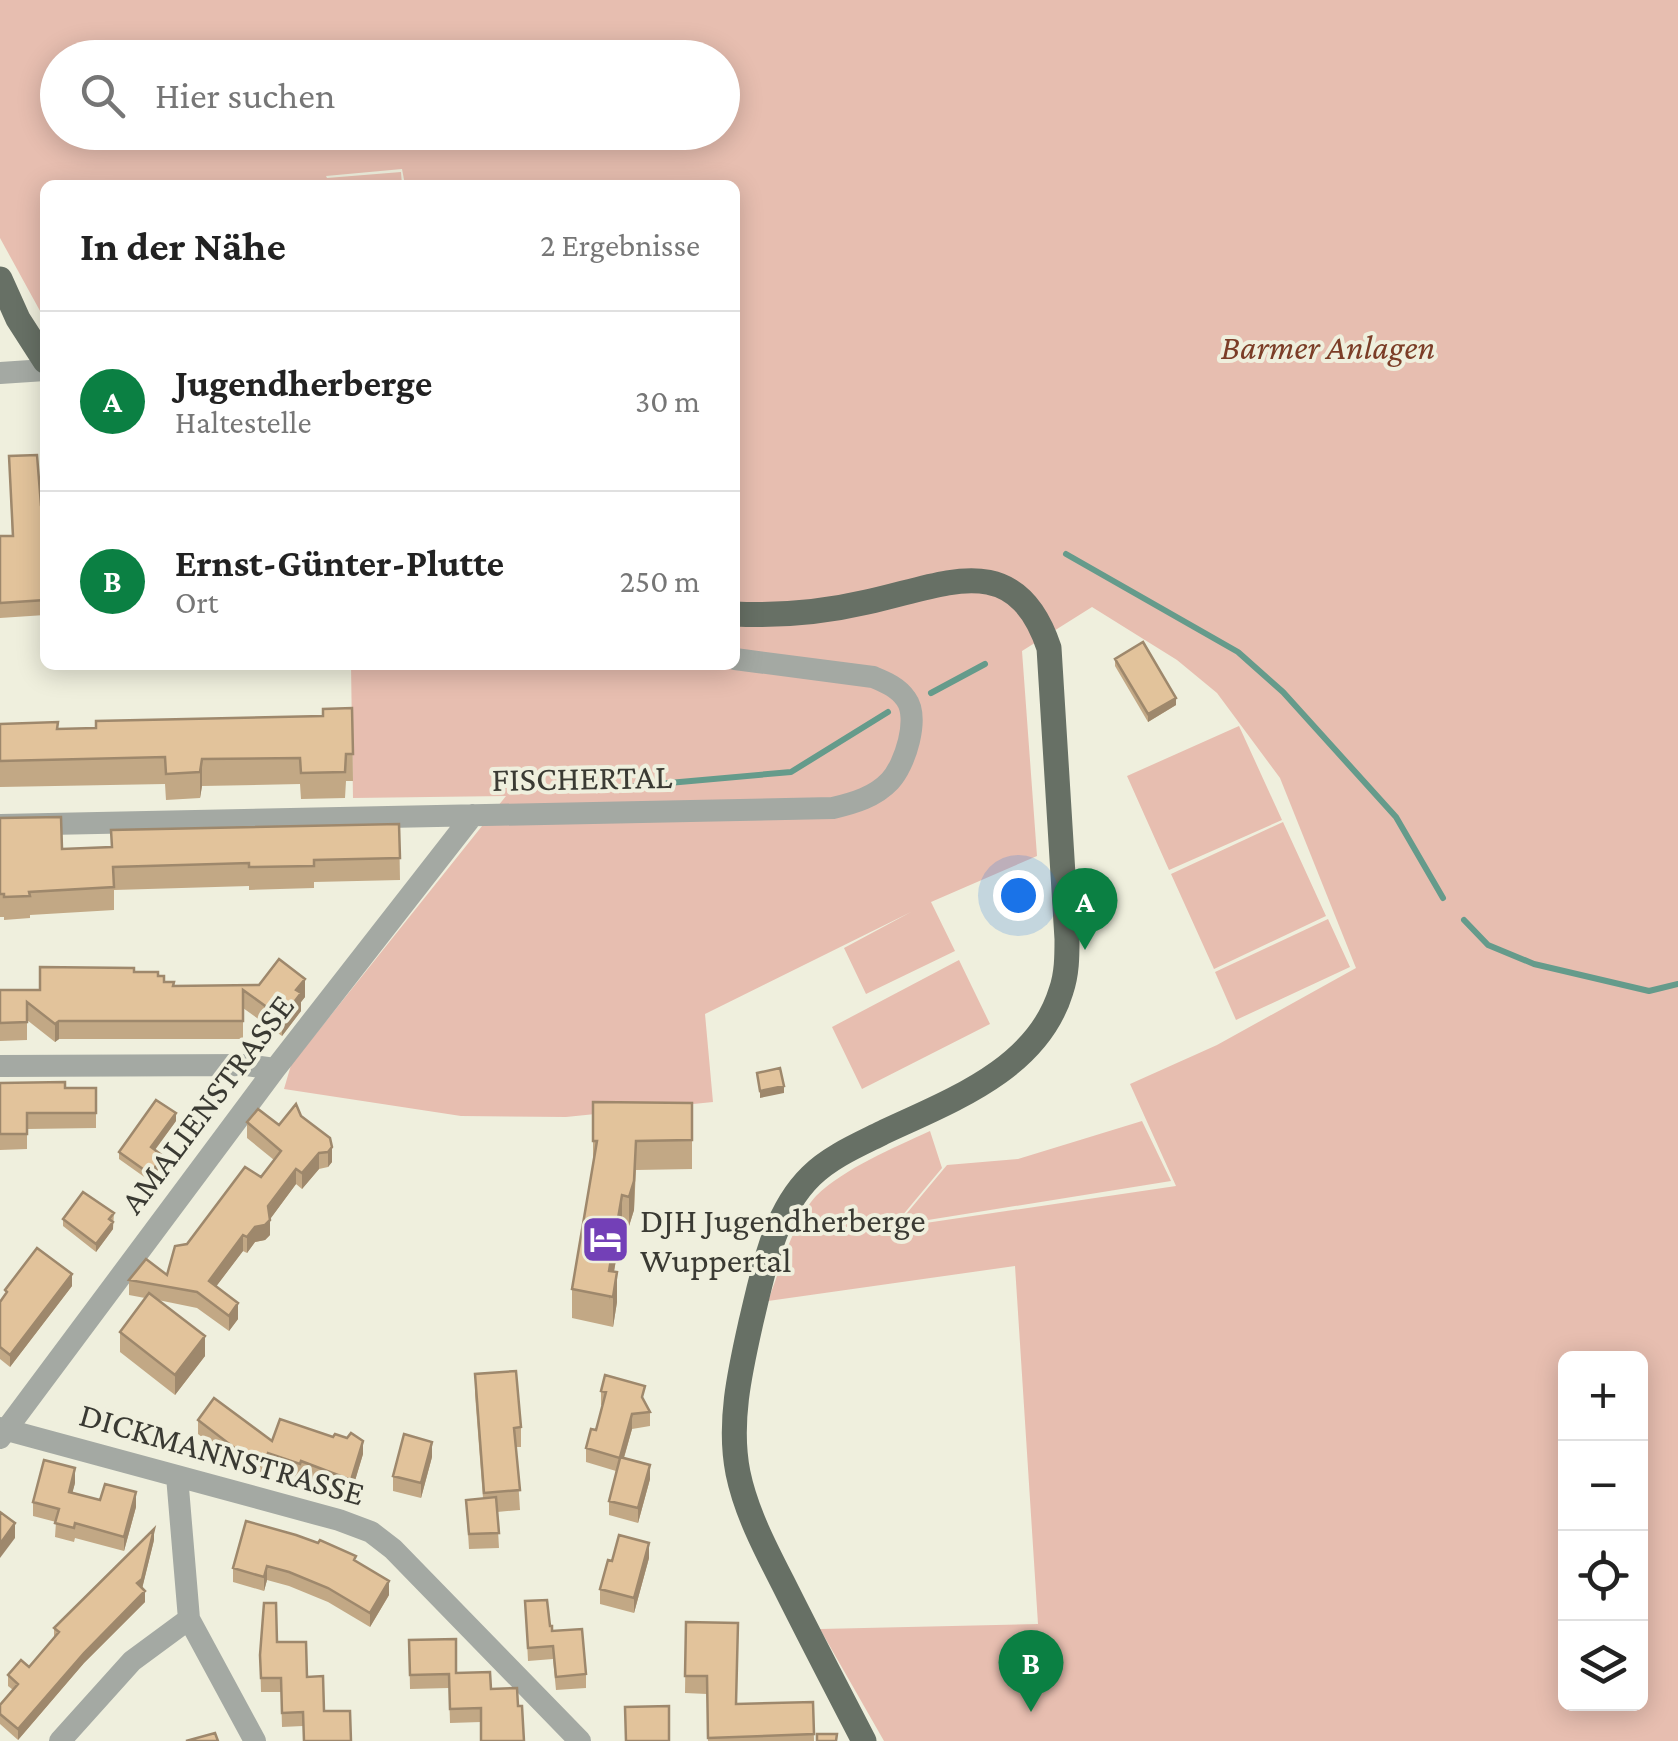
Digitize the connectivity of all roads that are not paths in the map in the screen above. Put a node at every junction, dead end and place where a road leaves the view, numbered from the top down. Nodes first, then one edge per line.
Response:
1 (0, 280) edge
2 (40, 352) edge
3 (40, 370) edge
4 (0, 373) edge
5 (740, 614) edge
6 (740, 660) edge
7 (473, 816) junction
8 (0, 825) edge
9 (0, 1066) edge
10 (275, 1069) junction
11 (2, 1432) edge
12 (177, 1476) junction
13 (189, 1619) junction
14 (60, 1741) edge
15 (256, 1741) edge
16 (580, 1741) edge
17 (864, 1741) edge

1 - 2 main road
3 - 4 street
5 - 17 main road
6 - 7 street, FISCHERTAL
7 - 8 street, FISCHERTAL
7 - 10 street, AMALIENSTRASSE
9 - 10 street
10 - 11 street, AMALIENSTRASSE
11 - 12 street, DICKMANNSTRASSE
12 - 13 street
12 - 16 street, DICKMANNSTRASSE
13 - 14 street
13 - 15 street

